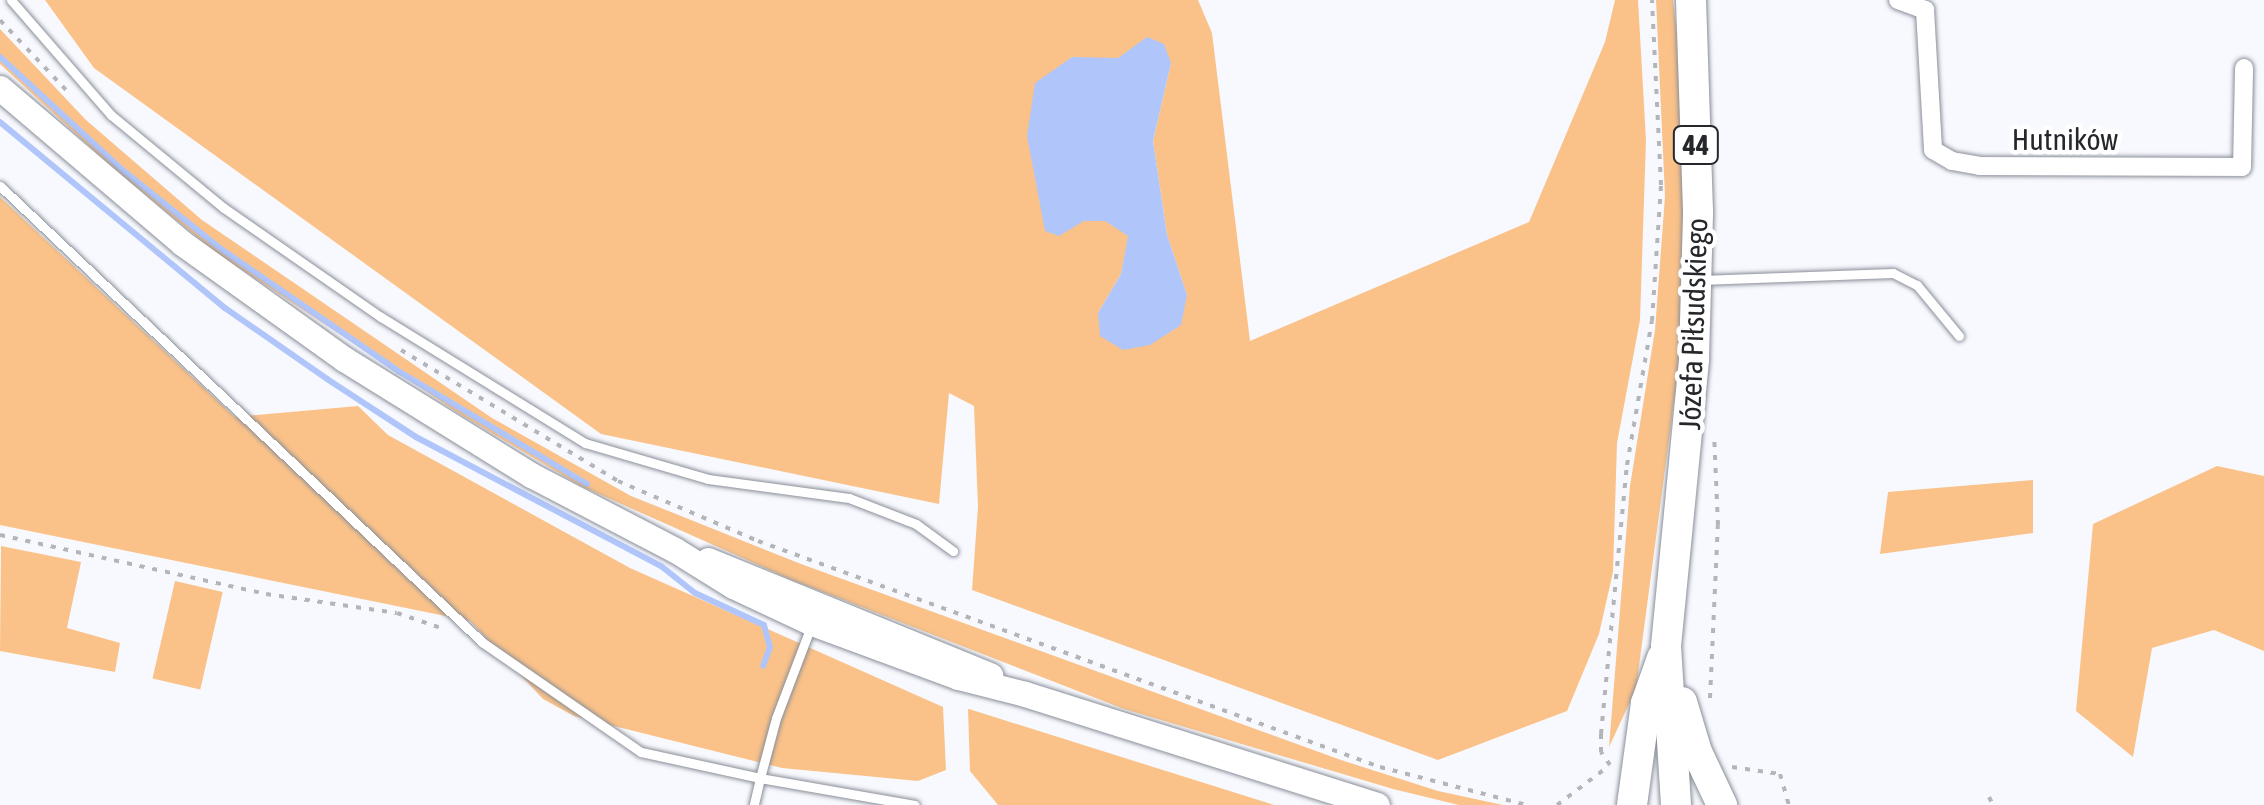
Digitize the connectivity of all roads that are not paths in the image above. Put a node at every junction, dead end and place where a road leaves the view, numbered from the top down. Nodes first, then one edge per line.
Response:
1 (11, 0) edge
2 (1691, 0) edge
3 (1898, 0) edge
4 (1925, 5) edge
5 (2244, 68) dead end
6 (0, 88) edge
7 (0, 186) edge
8 (1697, 280) junction
9 (1959, 336) dead end
10 (675, 550) junction
11 (953, 551) dead end
12 (812, 623) junction
13 (1666, 646) junction
14 (1025, 694) junction
15 (760, 778) junction
16 (754, 805) edge
17 (915, 805) edge
18 (1377, 805) edge
19 (1632, 805) edge
20 (1676, 805) edge
21 (1722, 805) edge

1 - 11 lane
2 - 8 main road, Józefa Piłsudskiego / 44
3 - 4 street, Hutników
4 - 5 street, Hutników
6 - 10 main road
7 - 15 lane
8 - 9 lane
8 - 13 main road, Józefa Piłsudskiego / 44
10 - 12 main road
10 - 14 main road
12 - 14 main road
12 - 15 lane
13 - 19 main road, Józefa Piłsudskiego / 44
13 - 20 main road, Józefa Piłsudskiego / 44
13 - 21 main road, 44
14 - 18 main road
15 - 16 lane
15 - 17 lane

